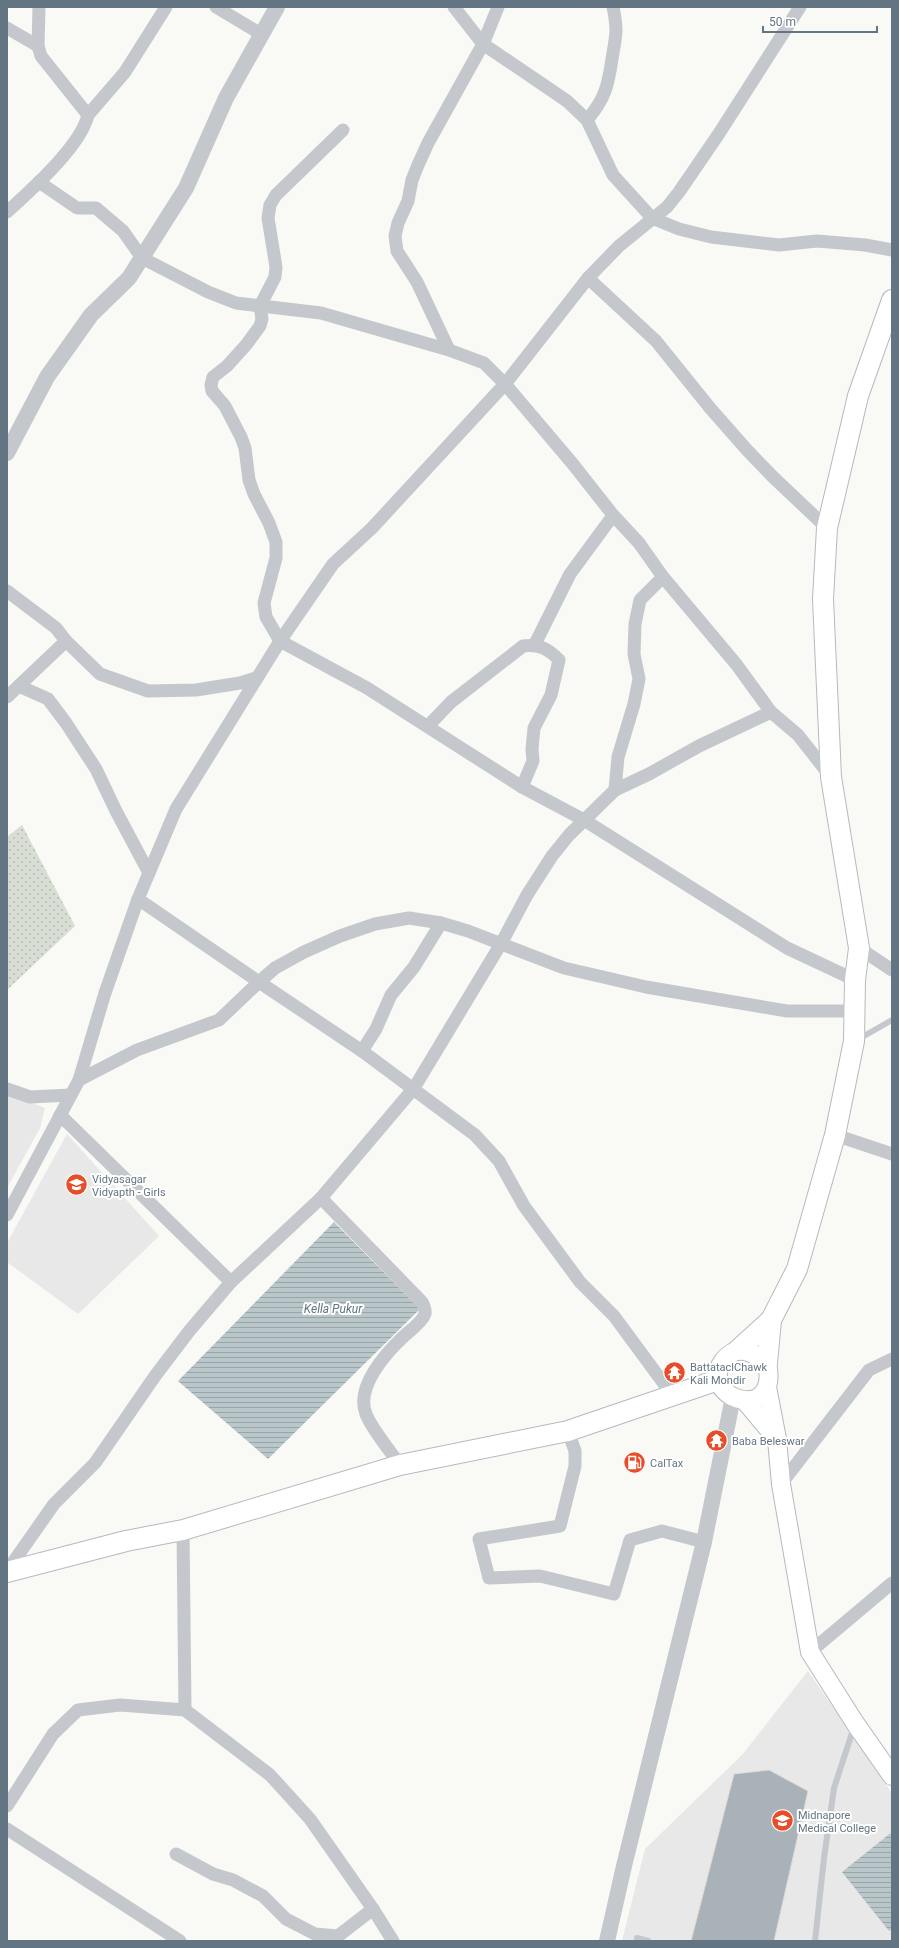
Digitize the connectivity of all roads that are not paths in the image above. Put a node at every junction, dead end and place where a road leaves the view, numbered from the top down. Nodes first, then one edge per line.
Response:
1 (39, 7) edge
2 (166, 7) edge
3 (216, 7) edge
4 (277, 7) edge
5 (454, 7) edge
6 (498, 7) edge
7 (613, 7) edge
8 (800, 7) edge
9 (7, 28) edge
10 (261, 34) junction
11 (483, 44) junction
12 (38, 46) junction
13 (88, 115) junction
14 (587, 120) junction
15 (343, 130) dead end
16 (39, 182) junction
17 (7, 212) edge
18 (652, 218) junction
19 (892, 250) edge
20 (142, 258) junction
21 (588, 278) junction
22 (892, 300) edge
23 (260, 306) junction
24 (449, 350) junction
25 (505, 384) junction
26 (7, 453) edge
27 (609, 521) dead end
28 (827, 528) junction
29 (663, 577) junction
30 (7, 591) edge
31 (280, 640) junction
32 (66, 641) junction
33 (535, 644) junction
34 (256, 678) junction
35 (19, 686) junction
36 (7, 697) edge
37 (771, 712) junction
38 (428, 726) junction
39 (831, 777) junction
40 (522, 786) junction
41 (615, 790) junction
42 (584, 820) junction
43 (149, 873) junction
44 (138, 899) junction
45 (441, 923) junction
46 (502, 942) junction
47 (859, 948) junction
48 (892, 970) edge
49 (855, 980) junction
50 (259, 982) junction
51 (854, 1011) junction
52 (892, 1020) edge
53 (854, 1041) junction
54 (362, 1051) junction
55 (79, 1080) junction
56 (414, 1088) junction
57 (7, 1089) edge
58 (71, 1095) junction
59 (60, 1115) junction
60 (835, 1135) junction
61 (892, 1154) edge
62 (321, 1198) junction
63 (7, 1215) edge
64 (232, 1282) junction
65 (771, 1320) junction
66 (738, 1350) junction
67 (892, 1359) edge
68 (767, 1363) junction
69 (718, 1380) junction
70 (767, 1387) junction
71 (673, 1396) junction
72 (739, 1399) junction
73 (568, 1431) junction
74 (777, 1439) junction
75 (400, 1465) junction
76 (781, 1484) junction
77 (183, 1530) junction
78 (704, 1542) junction
79 (7, 1572) edge
80 (892, 1583) edge
81 (810, 1652) junction
82 (185, 1710) junction
83 (855, 1723) junction
84 (892, 1776) edge
85 (7, 1806) edge
86 (7, 1829) edge
87 (176, 1854) dead end
88 (373, 1909) junction
89 (180, 1941) edge
90 (393, 1941) edge
91 (607, 1941) edge
92 (637, 1941) edge
93 (648, 1941) edge
94 (815, 1941) edge

1 - 12 street
2 - 13 street
3 - 10 street
4 - 10 street
5 - 11 street
6 - 11 street
7 - 14 street
8 - 18 street
9 - 12 street
10 - 20 street
11 - 14 street
11 - 24 street
12 - 13 street
13 - 16 street
14 - 18 street
15 - 23 street
16 - 17 street
16 - 20 street
18 - 19 street
18 - 21 street
20 - 23 street
20 - 26 street
21 - 25 street
21 - 28 street
22 - 28 main road
23 - 24 street
23 - 31 street
24 - 25 street
25 - 29 street
25 - 31 street
27 - 33 street
28 - 39 main road
29 - 37 street
29 - 41 street
30 - 32 street
31 - 34 street
31 - 38 street
32 - 34 street
32 - 35 street
33 - 38 street
33 - 40 street
34 - 43 street
35 - 36 street
35 - 43 street
37 - 39 street
37 - 41 street
38 - 40 street
39 - 47 main road
40 - 42 street
41 - 42 street
42 - 46 street
42 - 49 street
43 - 44 street
44 - 50 street
44 - 55 street
45 - 46 street
45 - 50 street
45 - 54 street
46 - 51 street
46 - 56 street
47 - 48 street
47 - 49 main road
49 - 51 main road
50 - 54 street
50 - 55 street
51 - 53 main road
52 - 53 lane
53 - 60 main road
54 - 56 street
55 - 58 street
56 - 62 street
56 - 71 street
57 - 58 street
58 - 59 street
59 - 63 street
59 - 64 street
60 - 61 street
60 - 65 main road
62 - 64 street
62 - 75 street
64 - 79 street
65 - 66 main road
65 - 68 main road
66 - 68 main road
66 - 69 main road
67 - 76 street
68 - 70 main road
69 - 71 main road
69 - 72 main road
70 - 72 main road
70 - 74 main road
71 - 73 main road
72 - 74 main road
72 - 78 street
73 - 75 main road
73 - 78 street
74 - 76 main road
75 - 77 main road
76 - 81 main road
77 - 79 main road
77 - 82 street
78 - 91 street
80 - 81 street
81 - 83 main road
82 - 85 street
82 - 88 street
83 - 84 main road
83 - 94 lane
86 - 89 street
87 - 88 street
88 - 90 street
92 - 93 lane

